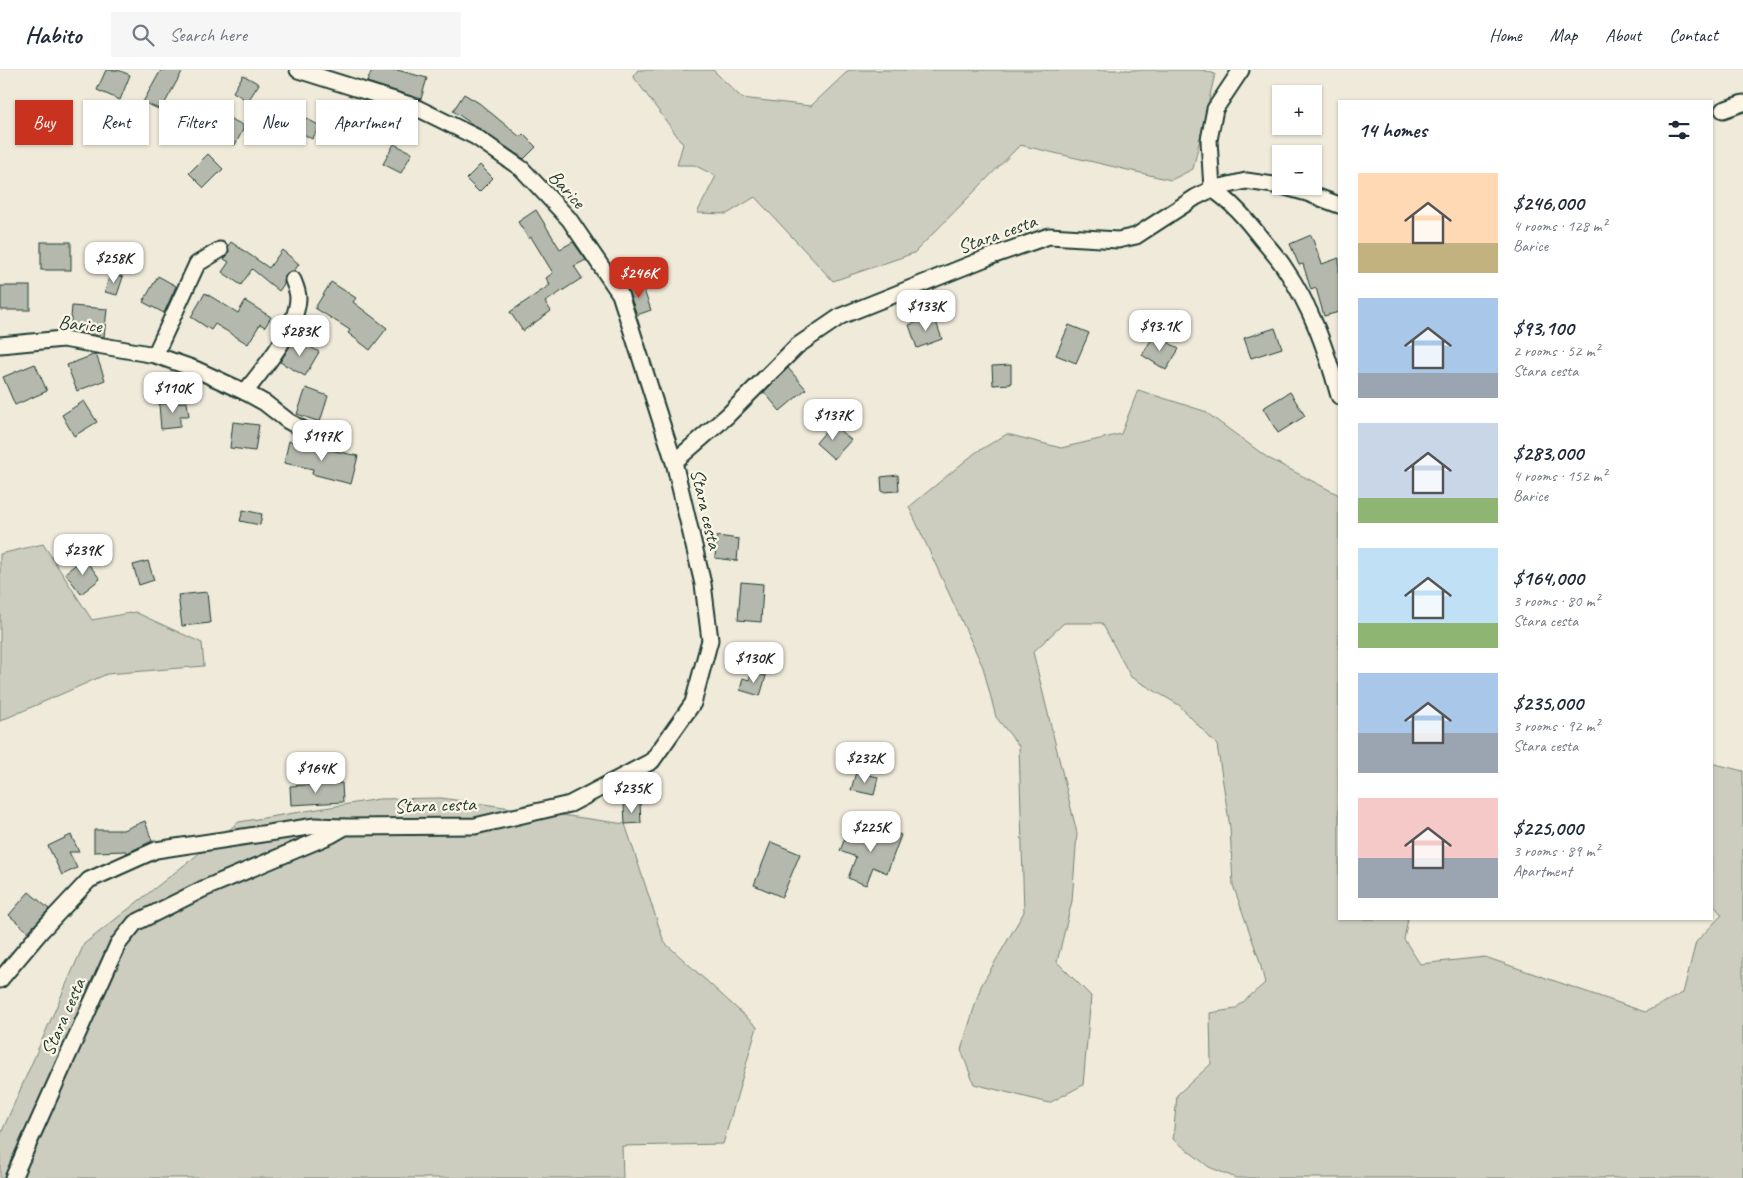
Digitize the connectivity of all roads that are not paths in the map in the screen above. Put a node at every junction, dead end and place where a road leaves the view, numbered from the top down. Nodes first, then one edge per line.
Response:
1 (298, 70) edge
2 (1241, 70) edge
3 (1743, 103) edge
4 (1723, 110) dead end
5 (1272, 185) edge
6 (1212, 190) junction
7 (1312, 195) edge
8 (1338, 206) edge
9 (220, 250) dead end
10 (293, 280) dead end
11 (0, 345) edge
12 (155, 355) junction
13 (245, 392) junction
14 (1338, 392) edge
15 (315, 436) dead end
16 (674, 462) junction
17 (345, 827) junction
18 (0, 980) edge
19 (13, 1178) edge

1 - 16 street, Barice
2 - 6 street
3 - 4 street
5 - 6 street, Stara cesta
6 - 14 street
6 - 16 street, Stara cesta
7 - 8 street, Stara cesta
9 - 12 street
10 - 13 street
11 - 12 street, Barice
12 - 13 street, Barice
13 - 15 street, Barice
16 - 17 street, Stara cesta
17 - 18 street, Stara cesta
17 - 19 street, Stara cesta

